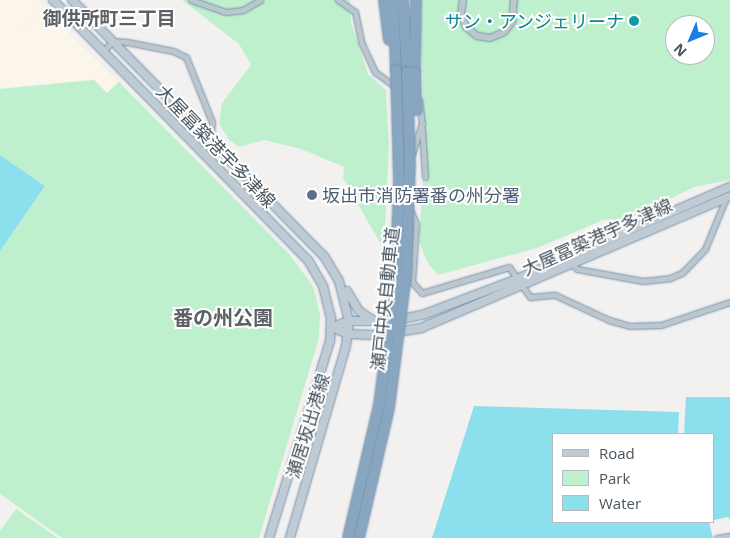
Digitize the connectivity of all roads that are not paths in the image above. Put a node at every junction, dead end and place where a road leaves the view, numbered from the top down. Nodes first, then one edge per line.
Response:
1 (53, 0) edge
2 (191, 0) edge
3 (260, 0) edge
4 (338, 0) edge
5 (384, 0) edge
6 (393, 0) edge
7 (403, 0) edge
8 (416, 0) edge
9 (463, 0) edge
10 (514, 0) edge
11 (76, 1) edge
12 (113, 41) junction
13 (103, 51) junction
14 (394, 69) junction
15 (411, 72) junction
16 (422, 124) junction
17 (210, 140) junction
18 (425, 177) dead end
19 (257, 188) junction
20 (727, 188) edge
21 (728, 197) edge
22 (247, 198) junction
23 (645, 223) junction
24 (649, 231) junction
25 (324, 256) junction
26 (572, 264) junction
27 (518, 279) junction
28 (521, 287) junction
29 (730, 302) edge
30 (349, 320) junction
31 (381, 322) junction
32 (332, 328) junction
33 (348, 334) junction
34 (730, 536) edge
35 (269, 538) edge
36 (290, 538) edge
37 (348, 538) edge
38 (360, 538) edge
39 (717, 538) edge

1 - 13 main road, 大屋冨築港宇多津線
2 - 3 street
4 - 16 street
5 - 14 highway
6 - 14 highway
7 - 15 highway
8 - 15 highway
9 - 10 street
11 - 12 main road, 大屋冨築港宇多津線
12 - 13 street
12 - 17 main road, 大屋冨築港宇多津線
12 - 17 street
13 - 22 main road, 大屋冨築港宇多津線
14 - 37 highway, 瀬戸中央自動車道, bridge
15 - 38 highway, 瀬戸中央自動車道, bridge
16 - 18 street
16 - 27 street
17 - 19 main road, 大屋冨築港宇多津線
19 - 22 main road
19 - 25 main road, 大屋冨築港宇多津線
20 - 21 main road
20 - 23 main road, 大屋冨築港宇多津線
21 - 24 main road, 大屋冨築港宇多津線
21 - 26 street
22 - 32 main road, 大屋冨築港宇多津線
23 - 24 street
23 - 27 main road, 大屋冨築港宇多津線
24 - 26 main road, 大屋冨築港宇多津線
25 - 30 main road, 大屋冨築港宇多津線
25 - 31 main road
26 - 28 main road, 大屋冨築港宇多津線
27 - 28 street
27 - 31 main road, 大屋冨築港宇多津線
28 - 29 street
28 - 33 main road, 大屋冨築港宇多津線
30 - 31 main road, 大屋冨築港宇多津線
30 - 32 main road, 大屋冨築港宇多津線
30 - 33 main road, 瀬居坂出港線
32 - 33 main road, 大屋冨築港宇多津線
32 - 35 main road, 瀬居坂出港線
33 - 36 main road, 瀬居坂出港線
34 - 39 street

